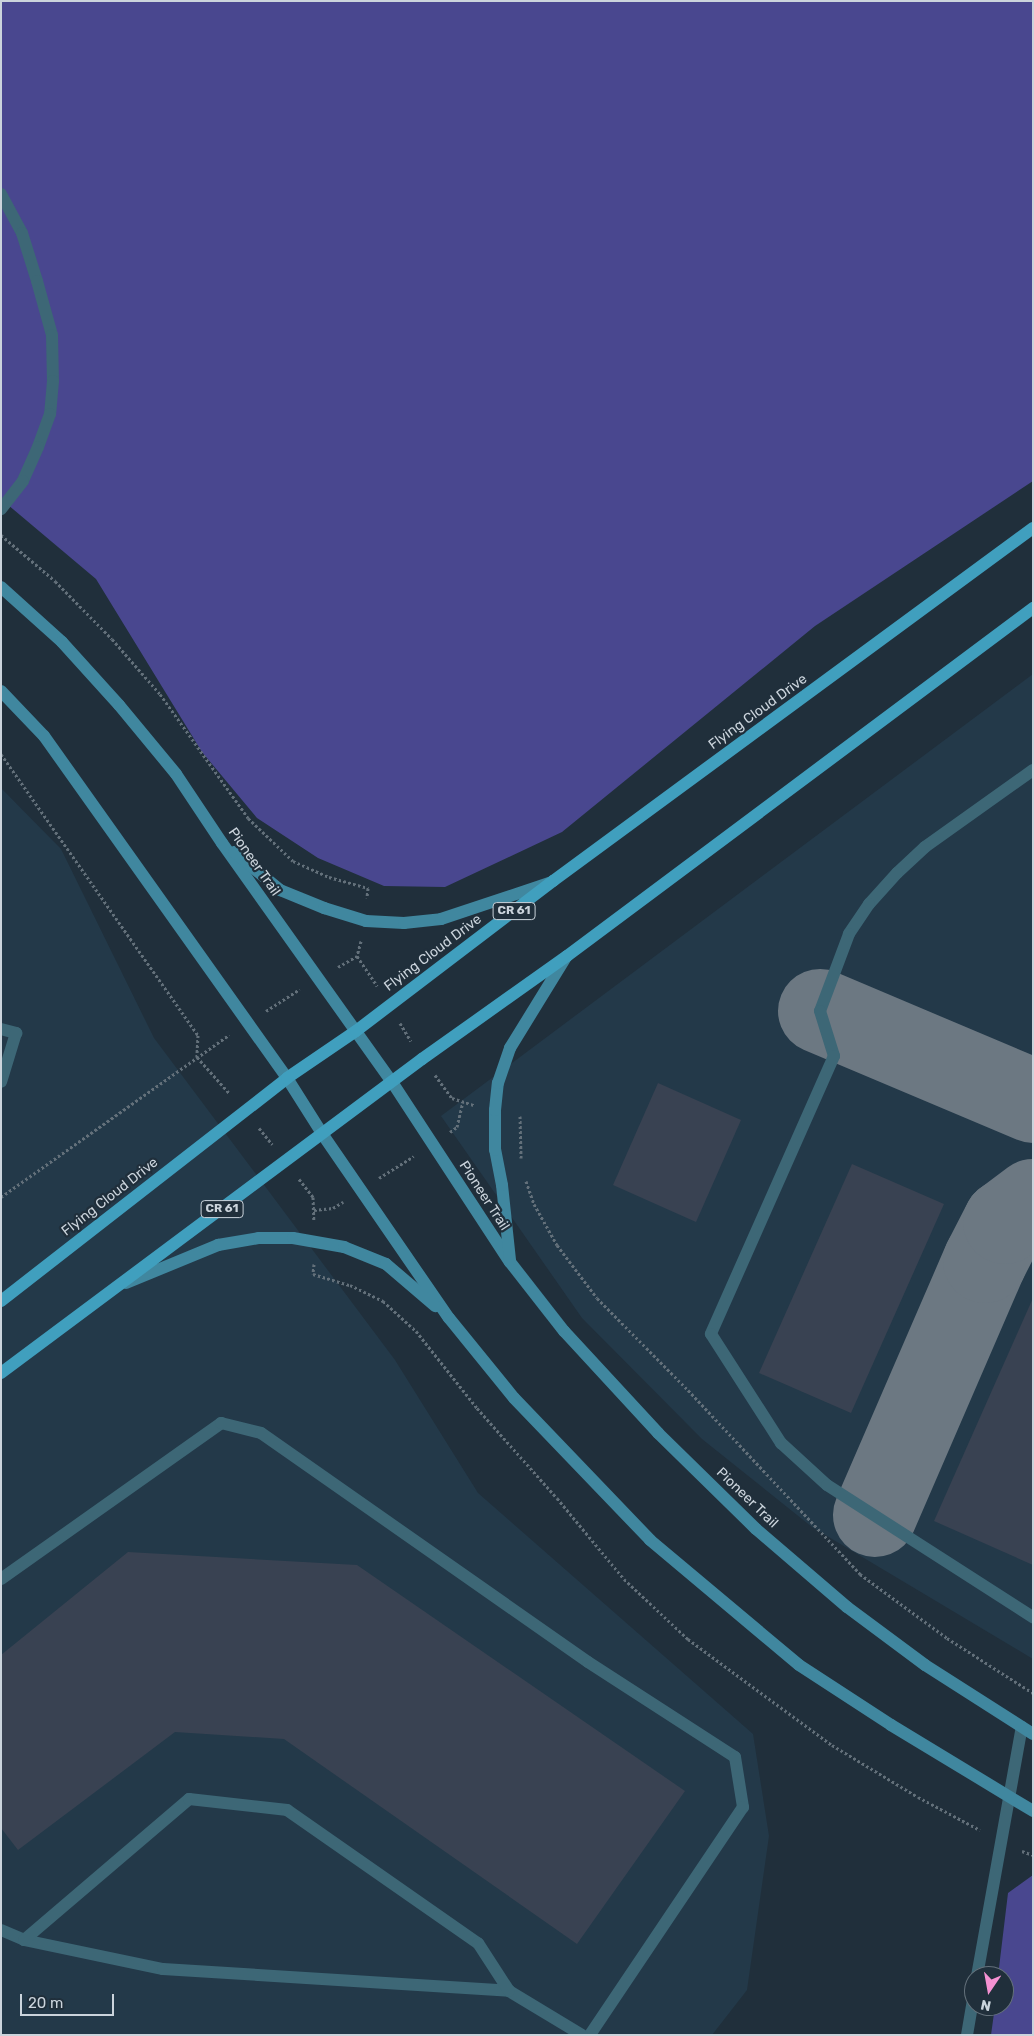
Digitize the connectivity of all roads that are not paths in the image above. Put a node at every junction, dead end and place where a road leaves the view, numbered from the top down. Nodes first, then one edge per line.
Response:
1 (1, 194) edge
2 (1, 509) edge
3 (1033, 528) edge
4 (1, 587) edge
5 (1033, 608) edge
6 (1, 691) edge
7 (1033, 770) edge
8 (222, 843) junction
9 (553, 881) junction
10 (567, 956) junction
11 (1, 1029) edge
12 (356, 1031) junction
13 (287, 1078) junction
14 (1, 1082) edge
15 (392, 1082) junction
16 (323, 1135) junction
17 (510, 1262) junction
18 (121, 1285) junction
19 (1, 1302) edge
20 (449, 1318) junction
21 (1, 1373) edge
22 (1, 1579) edge
23 (1033, 1617) edge
24 (1027, 1730) edge
25 (1010, 1798) junction
26 (1033, 1811) edge
27 (1, 1930) edge
28 (24, 1940) junction
29 (979, 1966) edge
30 (509, 1991) junction
31 (970, 2016) edge
32 (582, 2035) edge
33 (590, 2035) edge
34 (966, 2035) edge

1 - 2 street
3 - 9 main road, Flying Cloud Drive / CR 61
4 - 8 main road, Pioneer Trail
5 - 10 main road, CR 61
6 - 13 main road
7 - 23 street
8 - 9 main road
8 - 12 main road, Pioneer Trail
9 - 12 main road, Flying Cloud Drive / CR 61
10 - 15 main road, CR 61
10 - 17 main road
11 - 14 street
12 - 13 main road, Flying Cloud Drive / CR 61
12 - 15 main road, Pioneer Trail
13 - 16 main road
13 - 19 main road, Flying Cloud Drive / CR 61
15 - 16 main road, CR 61
15 - 17 main road, Pioneer Trail
16 - 18 main road, CR 61
16 - 20 main road
17 - 24 main road, Pioneer Trail
18 - 20 main road
18 - 21 main road, CR 61
20 - 25 main road
22 - 33 street
24 - 25 street
25 - 26 main road
25 - 29 street
27 - 28 street
28 - 30 street
28 - 30 street
30 - 32 street
31 - 34 street

